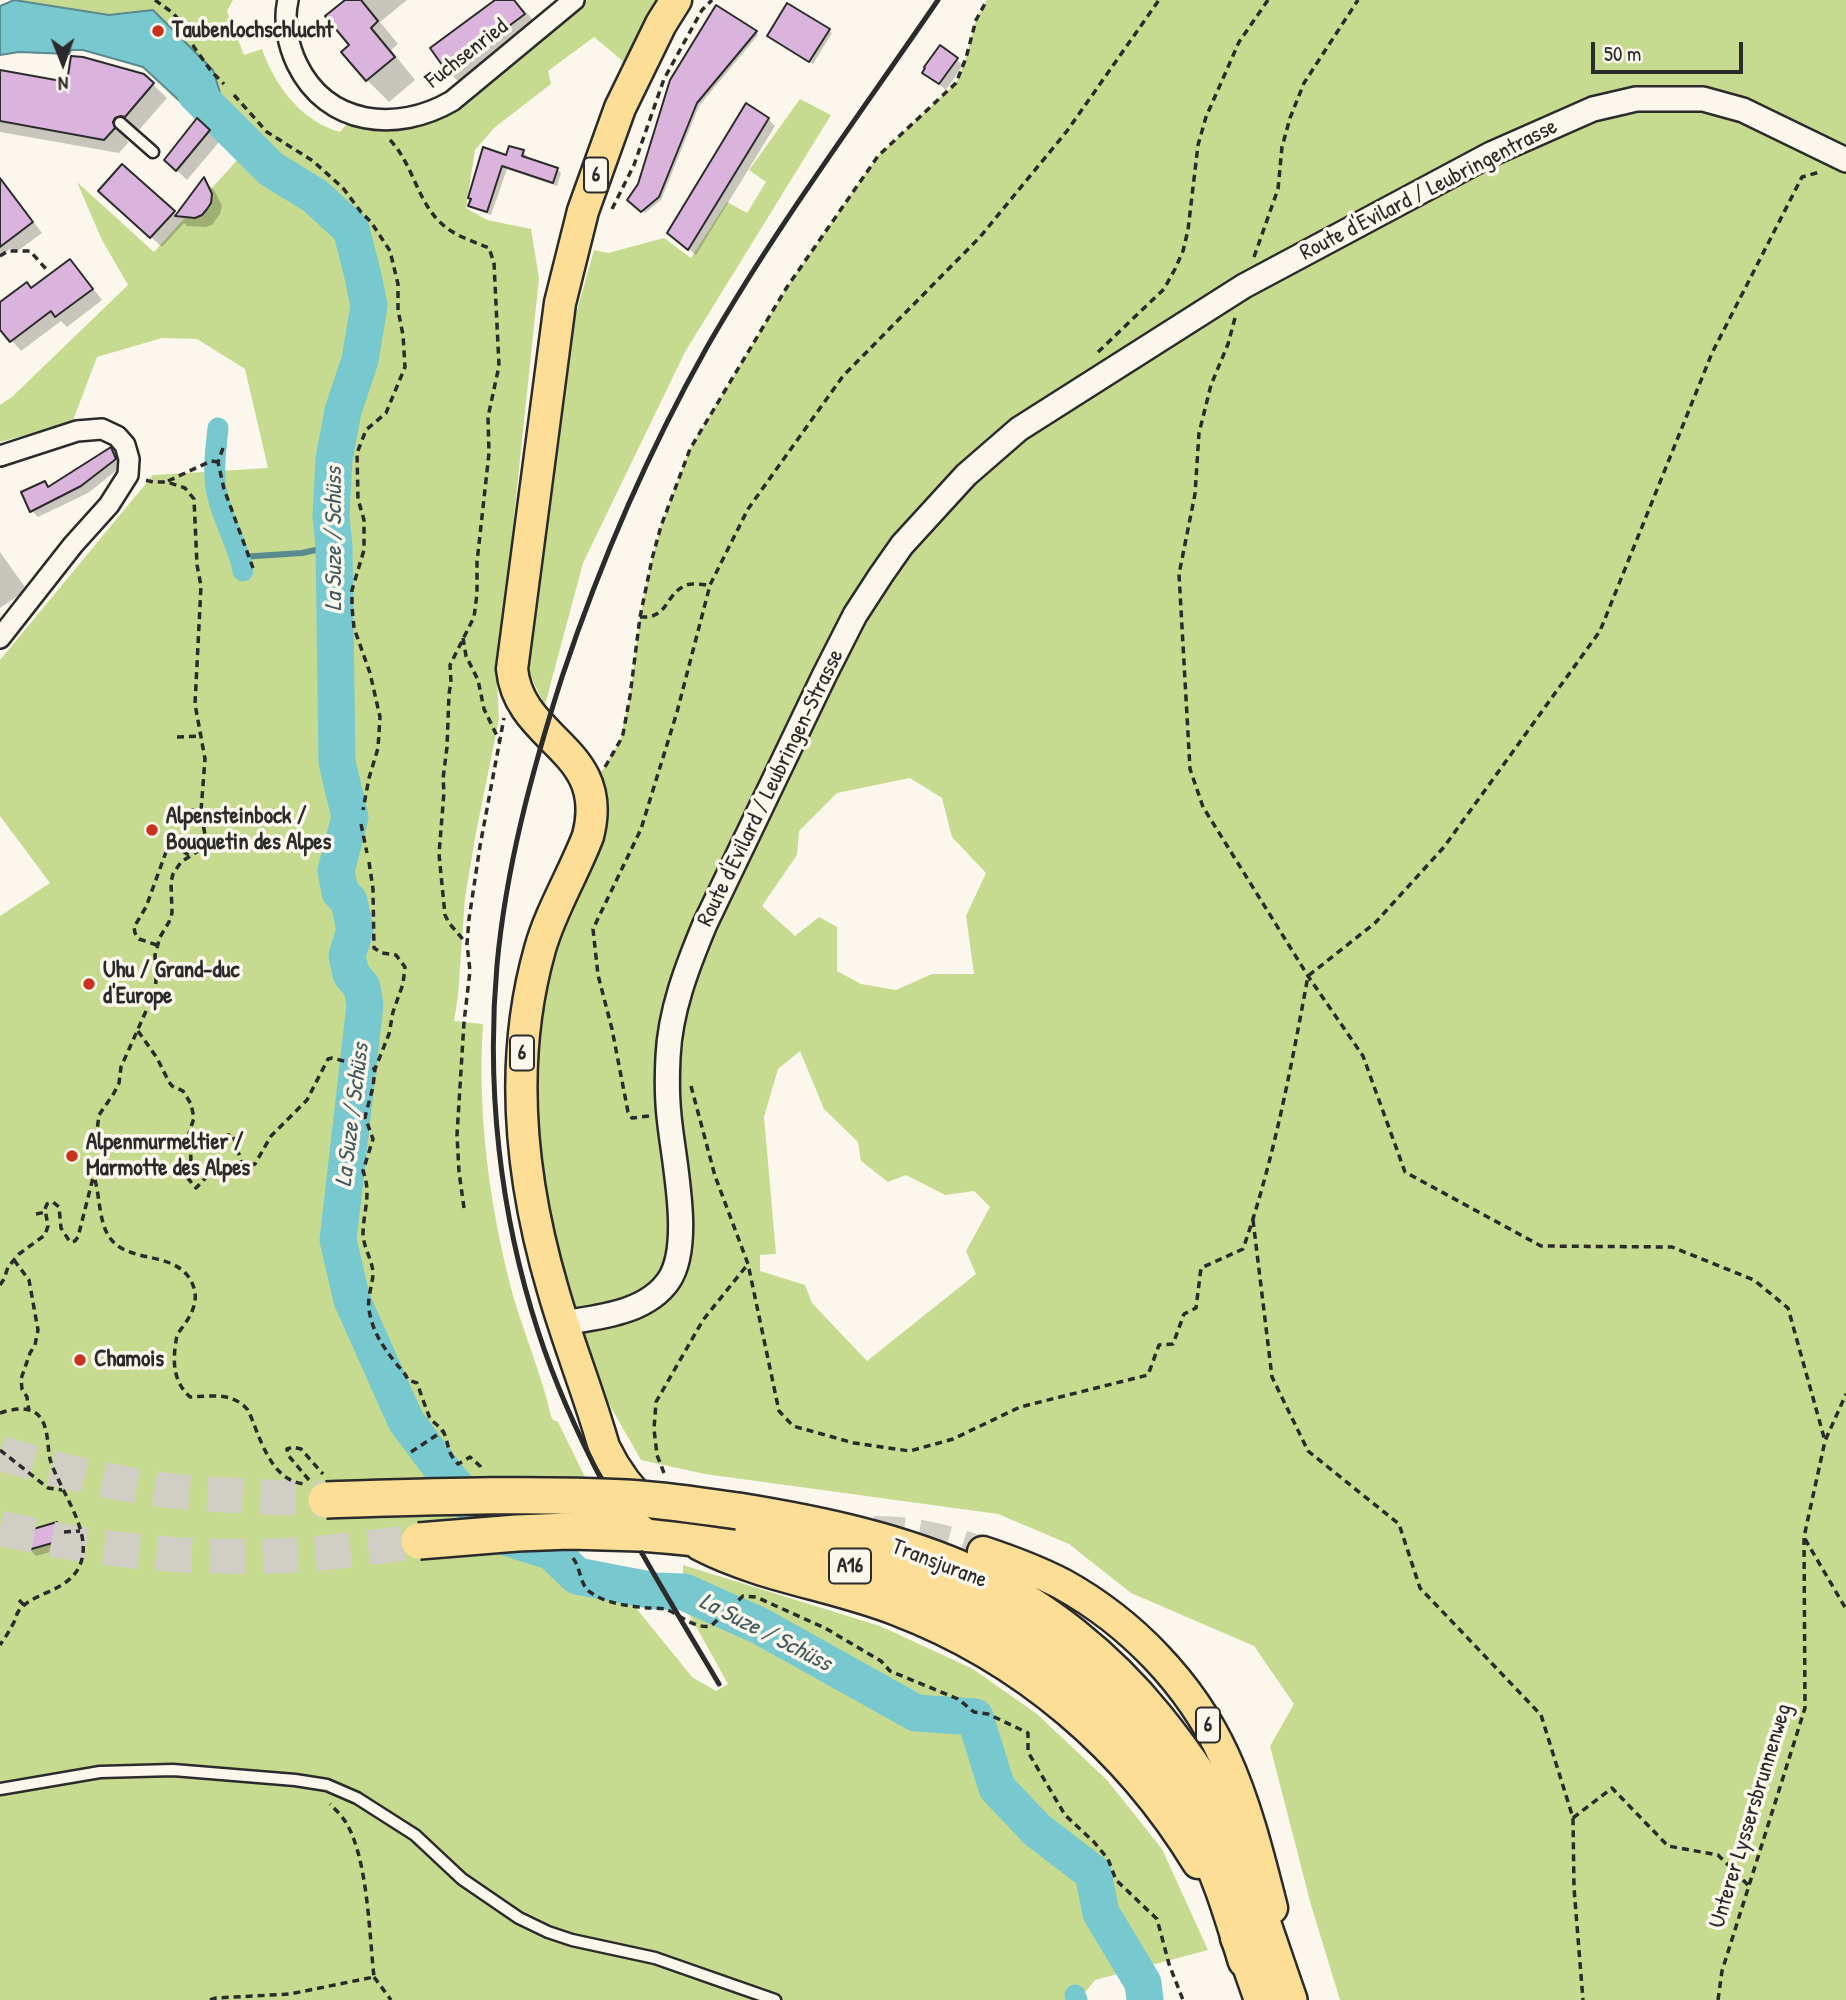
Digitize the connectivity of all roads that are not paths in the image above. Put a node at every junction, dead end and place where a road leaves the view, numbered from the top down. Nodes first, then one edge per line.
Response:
1 (288, 0) edge
2 (574, 0) edge
3 (676, 0) edge
4 (120, 123) dead end
5 (153, 152) dead end
6 (1846, 160) edge
7 (1180, 325) joint
8 (0, 456) edge
9 (0, 638) edge
10 (563, 1323) junction
11 (594, 1413) junction
12 (656, 1471) road end
13 (325, 1492) tunnel mouth
14 (416, 1542) tunnel mouth
15 (983, 1552) tunnel mouth
16 (0, 1788) edge
17 (1246, 1960) junction
18 (775, 2000) edge
19 (1260, 2000) edge
20 (1289, 2000) edge
21 (1295, 2000) edge

1 - 2 street, Fuchsenried
3 - 10 main road, 6
4 - 5 lane
6 - 7 street, Route d'Evilard / Leubringentrasse
7 - 10 street, Route d'Evilard / Leubringen-Strasse
8 - 9 street
10 - 11 main road, 6
11 - 12 main road, 6
11 - 17 main road, 6
13 - 20 highway, Transjurane / A16, bridge
14 - 17 highway, Transjurane / A16, bridge
15 - 21 main road, 6
16 - 18 lane
17 - 19 main road, Transjurane / 6

